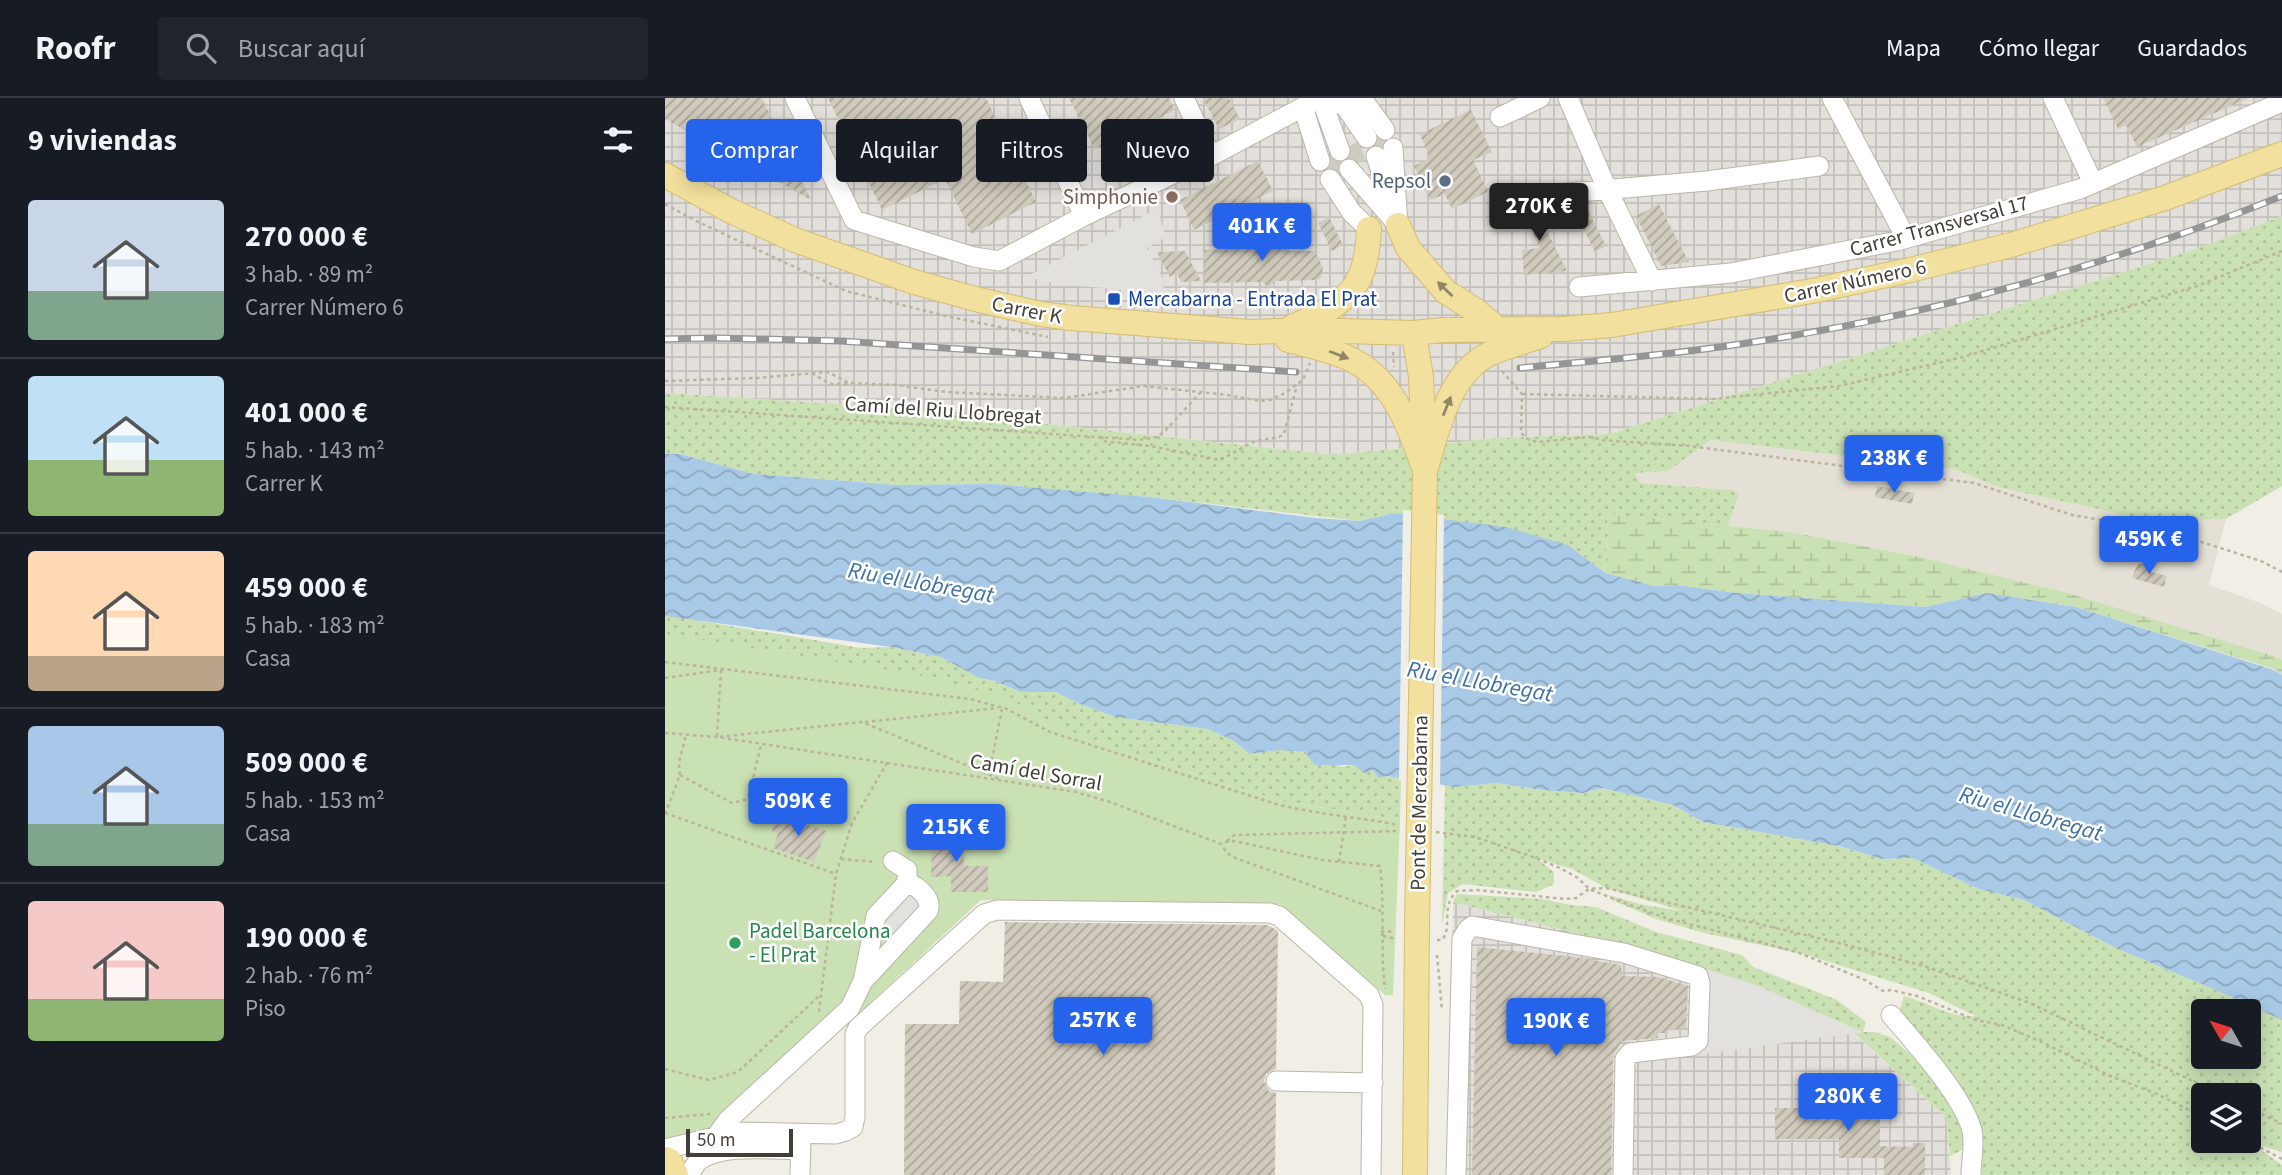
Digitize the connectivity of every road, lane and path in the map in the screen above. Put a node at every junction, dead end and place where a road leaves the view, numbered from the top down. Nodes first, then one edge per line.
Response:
1 (795, 98) edge
2 (1029, 98) edge
3 (1184, 98) edge
4 (1540, 98) edge
5 (1568, 98) edge
6 (1832, 98) edge
7 (2053, 98) edge
8 (1318, 102) edge
9 (2282, 102) edge
10 (1500, 117) dead end
11 (1194, 119) edge
12 (1353, 145) junction
13 (1214, 154) edge
14 (2282, 154) edge
15 (1362, 163) junction
16 (1819, 166) dead end
17 (665, 175) edge
18 (1156, 182) edge
19 (2093, 183) junction
20 (1607, 188) junction
21 (1543, 195) dead end
22 (665, 204) edge
23 (1084, 216) junction
24 (1398, 225) junction
25 (1369, 229) joint
26 (1906, 238) junction
27 (2282, 251) edge
28 (1652, 281) junction
29 (1579, 287) dead end
30 (1563, 329) junction
31 (1499, 330) junction
32 (1284, 331) junction
33 (1249, 332) junction
34 (1414, 333) junction
35 (1048, 337) dead end
36 (1313, 346) junction
37 (1393, 349) dead end
38 (1489, 354) junction
39 (1389, 372) dead end
40 (812, 373) junction
41 (665, 381) edge
42 (855, 383) junction
43 (1297, 385) junction
44 (1200, 393) junction
45 (1522, 394) junction
46 (665, 407) edge
47 (1100, 436) junction
48 (1425, 471) junction
49 (2282, 572) edge
50 (665, 663) edge
51 (726, 669) junction
52 (721, 670) junction
53 (665, 678) edge
54 (1003, 708) junction
55 (862, 722) junction
56 (665, 733) edge
57 (686, 735) junction
58 (717, 737) junction
59 (761, 745) junction
60 (887, 763) junction
61 (680, 775) junction
62 (989, 775) junction
63 (1008, 782) junction
64 (665, 814) edge
65 (1347, 815) junction
66 (1343, 831) junction
67 (1436, 832) dead end
68 (1223, 843) junction
69 (841, 859) junction
70 (894, 861) joint
71 (1339, 862) junction
72 (836, 874) junction
73 (907, 883) junction
74 (1589, 889) junction
75 (1403, 933) junction
76 (1437, 940) dead end
77 (863, 981) junction
78 (821, 994) junction
79 (1891, 1015) dead end
80 (819, 1017) dead end
81 (665, 1069) edge
82 (1276, 1082) dead end
83 (1373, 1083) junction
84 (2197, 1083) edge
85 (2191, 1111) edge
86 (712, 1114) dead end
87 (2261, 1114) edge
88 (665, 1118) edge
89 (2282, 1124) edge
90 (713, 1138) junction
91 (801, 1141) junction
92 (2261, 1148) edge
93 (665, 1149) edge
94 (665, 1159) edge
95 (2282, 1159) edge
96 (686, 1171) edge
97 (800, 1175) edge
98 (1371, 1175) edge
99 (1415, 1175) edge
100 (1456, 1175) edge
101 (1623, 1175) edge
102 (1971, 1175) edge

1 - 23 lane
2 - 23 lane
3 - 11 lane
4 - 10 lane
5 - 20 lane
6 - 26 lane
7 - 19 lane
8 - 12 lane
8 - 12 lane
8 - 12 lane
8 - 13 lane
9 - 19 lane, Carrer Transversal 17
14 - 30 main road, Carrer Número 6
15 - 24 lane
15 - 24 lane
15 - 25 lane
16 - 20 lane
17 - 33 main road, Carrer K
18 - 23 lane
19 - 26 lane, Carrer Transversal 17
20 - 21 lane
20 - 28 lane
22 - 35 path, Carrer K
31 -> 24 main road
25 - 32 main road
26 - 28 lane, Carrer Transversal 17
27 - 45 path
28 - 29 lane, Carrer Transversal 17
30 - 31 main road, Carrer Número 6
30 - 38 main road
31 - 34 main road, Carrer Número 6
32 - 33 main road, Carrer K
32 - 34 main road, Carrer K
33 - 36 main road
34 - 48 main road, Pont de Mercabarna
36 - 43 path
36 -> 48 main road
37 - 39 path
38 - 45 path
48 -> 38 main road
40 - 41 path
40 - 42 path
40 - 42 path
42 - 44 path
43 - 44 path
43 - 47 path
44 - 47 path, Camí del Riu Llobregat
45 - 49 path
46 - 47 path, Camí del Riu Llobregat
48 - 75 main road, Pont de Mercabarna, bridge
50 - 51 path
51 - 52 path
51 - 54 path
52 - 53 path
52 - 58 path
54 - 55 path
54 - 62 path
54 - 65 path
55 - 58 path
55 - 62 path
56 - 57 path, Camí del Sorral
57 - 58 path, Camí del Sorral
57 - 61 path
58 - 59 path, Camí del Sorral
59 - 60 path, Camí del Sorral
59 - 61 path
60 - 63 path, Camí del Sorral
60 - 69 path
61 - 64 path
62 - 63 path
63 - 68 path, Camí del Sorral
64 - 72 path
65 - 66 path
65 - 66 path
66 - 68 path
66 - 71 path
67 - 74 path
68 - 71 path
68 - 71 path, Camí del Sorral
69 - 70 path
69 - 72 path
70 - 73 lane
72 - 78 path
73 - 77 lane
73 - 77 lane
74 - 76 path
74 - 84 path
74 - 85 path
75 - 75 path
75 - 99 main road, Pont de Mercabarna
77 - 90 lane
78 - 80 path
78 - 81 path
79 - 102 lane
82 - 83 lane
83 - 91 lane
83 - 98 lane
86 - 88 path
87 - 89 path
90 - 91 lane
90 - 93 lane
90 - 96 lane
91 - 96 lane
91 - 97 lane
92 - 95 path
94 - 96 main road
100 - 101 lane

